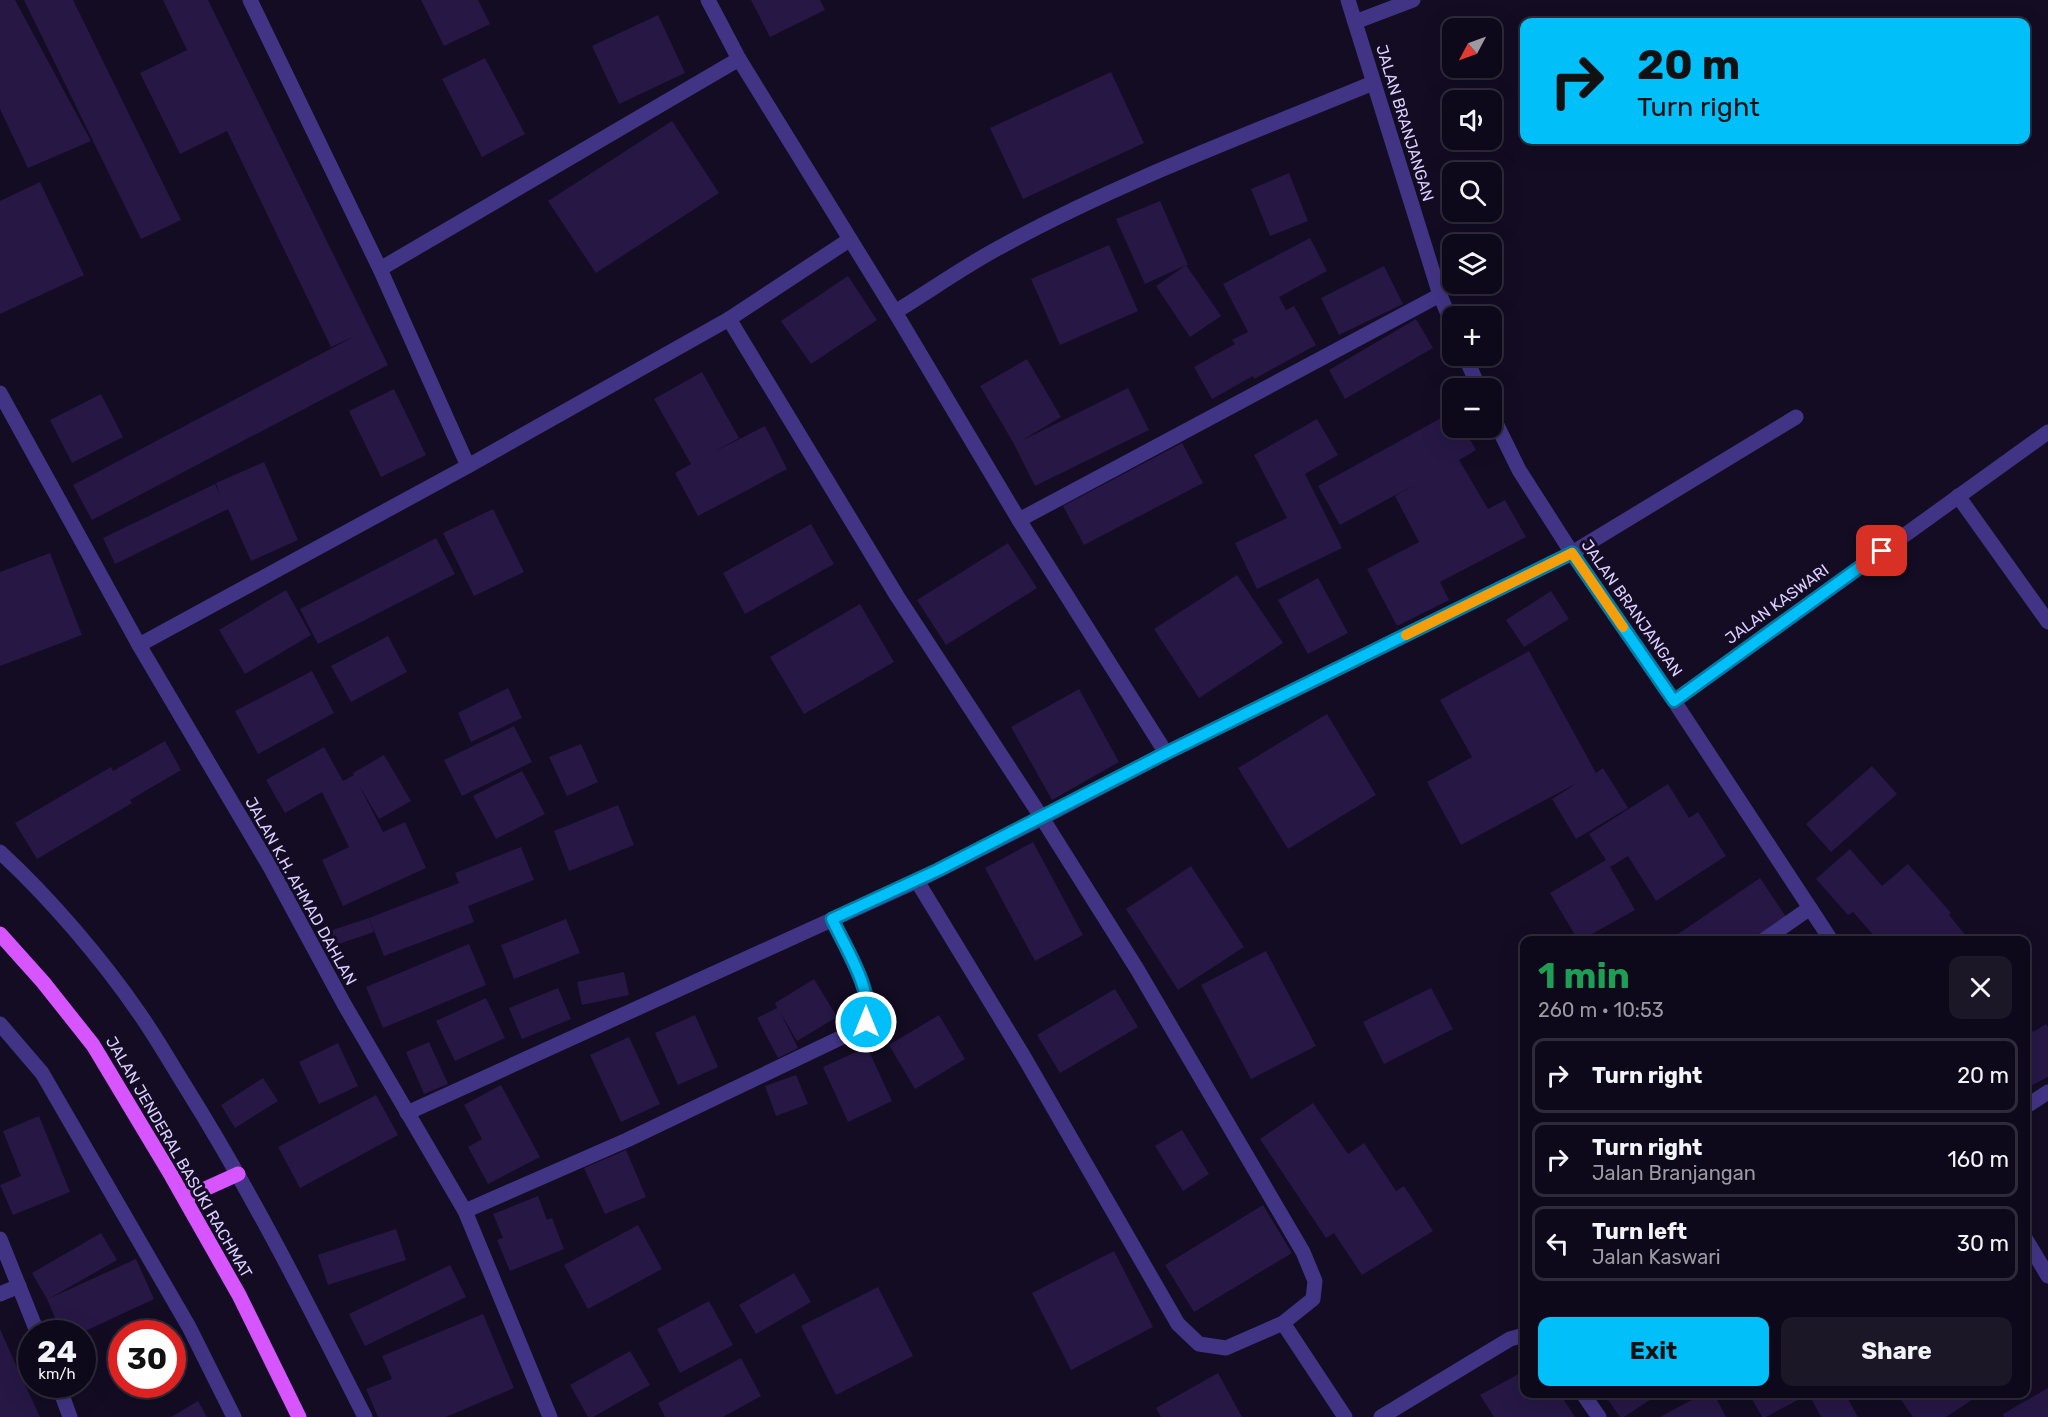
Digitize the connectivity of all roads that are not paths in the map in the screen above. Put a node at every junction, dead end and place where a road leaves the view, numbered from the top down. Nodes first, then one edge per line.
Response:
1 (250, 0) edge
2 (708, 0) edge
3 (1348, 0) edge
4 (1413, 0) edge
5 (1355, 22) junction
6 (739, 58) junction
7 (1373, 83) junction
8 (849, 240) junction
9 (380, 269) junction
10 (1440, 295) junction
11 (1445, 306) edge
12 (896, 312) junction
13 (729, 319) junction
14 (0, 393) edge
15 (1796, 417) dead end
16 (2048, 432) edge
17 (1502, 435) edge
18 (468, 466) junction
19 (1958, 496) junction
20 (1019, 520) junction
21 (1572, 553) junction
22 (2048, 622) edge
23 (139, 645) junction
24 (1674, 701) junction
25 (1166, 753) junction
26 (1042, 818) junction
27 (0, 852) edge
28 (917, 880) junction
29 (1810, 908) junction
30 (832, 919) junction
31 (0, 934) edge
32 (1770, 936) edge
33 (1828, 936) edge
34 (0, 1024) edge
35 (2048, 1092) edge
36 (2030, 1104) edge
37 (407, 1113) junction
38 (238, 1174) junction
39 (185, 1198) junction
40 (465, 1211) junction
41 (0, 1239) edge
42 (2030, 1246) edge
43 (2048, 1276) edge
44 (19, 1286) junction
45 (0, 1294) edge
46 (32, 1320) edge
47 (1283, 1323) junction
48 (1520, 1336) edge
49 (63, 1398) edge
50 (1586, 1398) edge
51 (70, 1417) edge
52 (234, 1417) edge
53 (299, 1417) edge
54 (365, 1417) edge
55 (550, 1417) edge
56 (1345, 1417) edge
57 (1381, 1417) edge
58 (1599, 1417) edge

1 - 9 street
2 - 6 street
3 - 5 street, JALAN BRANJANGAN
4 - 5 street
5 - 7 street, JALAN BRANJANGAN
6 - 8 street
6 - 9 street
7 - 10 street, JALAN BRANJANGAN
7 - 12 street
8 - 12 street
8 - 13 street
9 - 18 street
10 - 11 street, JALAN BRANJANGAN
10 - 20 street
12 - 20 street
13 - 18 street
13 - 26 street
14 - 23 street, JALAN K.H. AHMAD DAHLAN
15 - 21 street
16 - 19 street, JALAN KASWARI
17 - 21 street, JALAN BRANJANGAN
18 - 23 street
19 - 22 street
19 - 24 street, JALAN KASWARI
20 - 25 street
21 - 24 street, JALAN BRANJANGAN
21 - 25 street
23 - 37 street, JALAN K.H. AHMAD DAHLAN
24 - 29 street, JALAN BRANJANGAN
25 - 26 street
26 - 28 street
26 - 47 street
27 - 38 street
28 - 30 street
28 - 47 street
29 - 32 street
29 - 33 street, JALAN BRANJANGAN
30 - 37 street
30 - 40 street
31 - 39 main road, JALAN JENDERAL BASUKI RACHMAT
34 - 52 street
35 - 36 street
37 - 40 street, JALAN K.H. AHMAD DAHLAN
38 - 39 main road
38 - 54 street
39 - 53 main road, JALAN JENDERAL BASUKI RACHMAT
40 - 55 street, JALAN K.H. AHMAD DAHLAN
41 - 44 street
42 - 43 street
44 - 45 street
44 - 46 street
47 - 56 street
48 - 57 street
49 - 51 street
50 - 58 street

